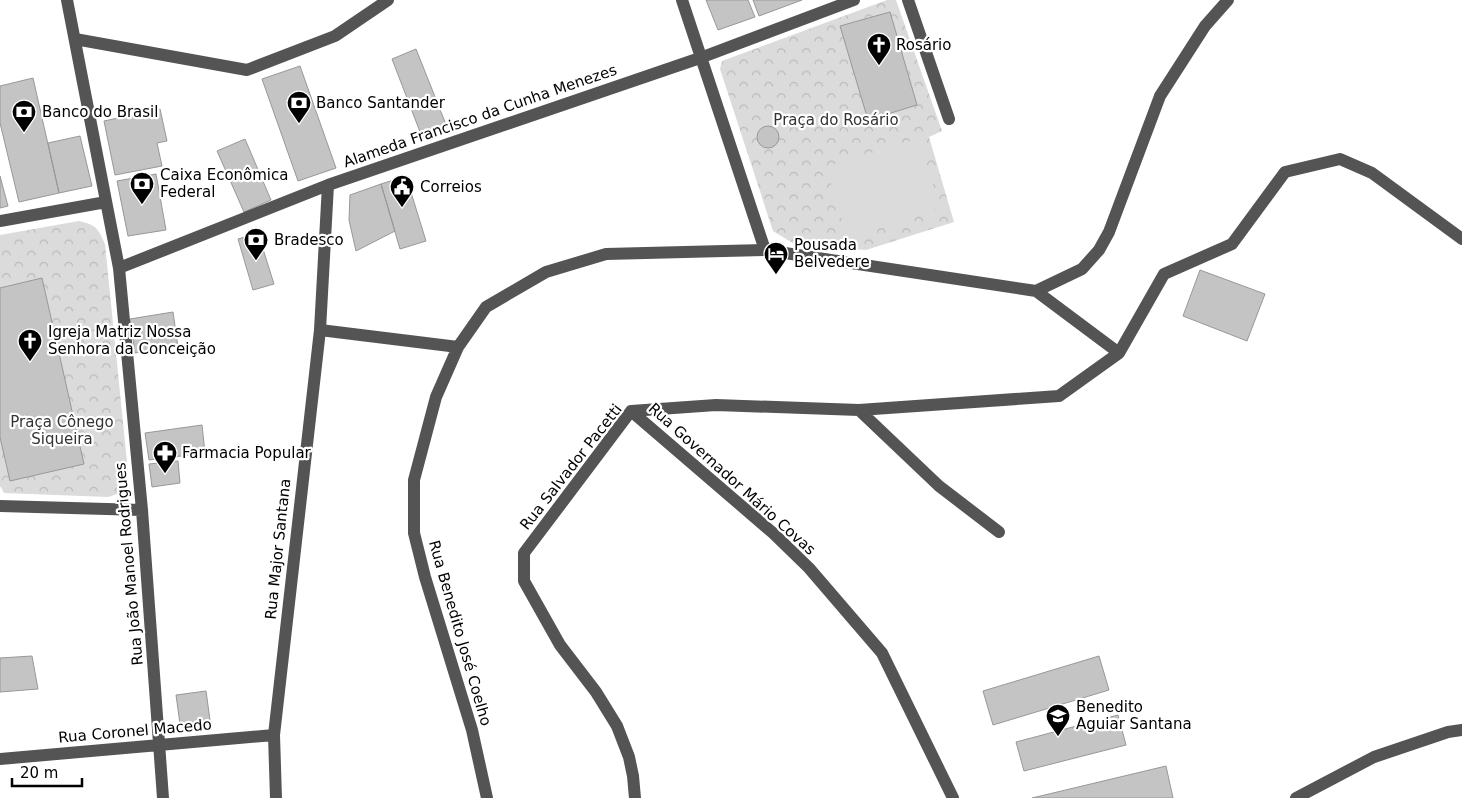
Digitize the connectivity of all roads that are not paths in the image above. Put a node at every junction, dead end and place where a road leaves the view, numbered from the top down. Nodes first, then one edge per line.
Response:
1 (67, 0) edge
2 (682, 0) edge
3 (854, 0) edge
4 (908, 0) edge
5 (1228, 0) edge
6 (384, 1) edge
7 (75, 39) junction
8 (700, 58) junction
9 (949, 119) dead end
10 (328, 185) junction
11 (106, 202) junction
12 (0, 221) edge
13 (1462, 239) edge
14 (765, 250) junction
15 (119, 268) junction
16 (1036, 291) junction
17 (320, 330) junction
18 (458, 347) junction
19 (1119, 353) junction
20 (859, 410) junction
21 (631, 411) junction
22 (0, 506) edge
23 (142, 510) junction
24 (999, 532) dead end
25 (1462, 730) edge
26 (274, 735) junction
27 (160, 746) junction
28 (0, 759) edge
29 (163, 798) edge
30 (276, 798) edge
31 (487, 798) edge
32 (635, 798) edge
33 (954, 798) edge
34 (1296, 798) edge

1 - 7 street, Rua João Manoel Rodrigues
2 - 8 street
3 - 8 street, Alameda Francisco da Cunha Menezes
4 - 9 street
5 - 16 street
6 - 7 street
7 - 11 street, Rua João Manoel Rodrigues
8 - 10 street, Alameda Francisco da Cunha Menezes
8 - 14 street
10 - 15 street, Alameda Francisco da Cunha Menezes
10 - 17 street, Rua Major Santana
11 - 12 street
11 - 15 street, Rua João Manoel Rodrigues
13 - 19 street
14 - 16 street, Rua Benedito José Coelho
14 - 18 street, Rua Benedito José Coelho
15 - 23 street, Rua João Manoel Rodrigues
16 - 19 street
17 - 18 street
17 - 26 street, Rua Major Santana
18 - 31 street, Rua Benedito José Coelho
19 - 20 street, Rua Salvador Pacetti
20 - 21 street, Rua Salvador Pacetti
20 - 24 street
21 - 32 street, Rua Salvador Pacetti
21 - 33 street, Rua Governador Mário Covas
22 - 23 street
23 - 27 street, Rua João Manoel Rodrigues
25 - 34 street
26 - 27 street, Rua Coronel Macedo
26 - 30 street, Rua Major Santana
27 - 28 street, Rua Coronel Macedo
27 - 29 street, Rua João Manoel Rodrigues

